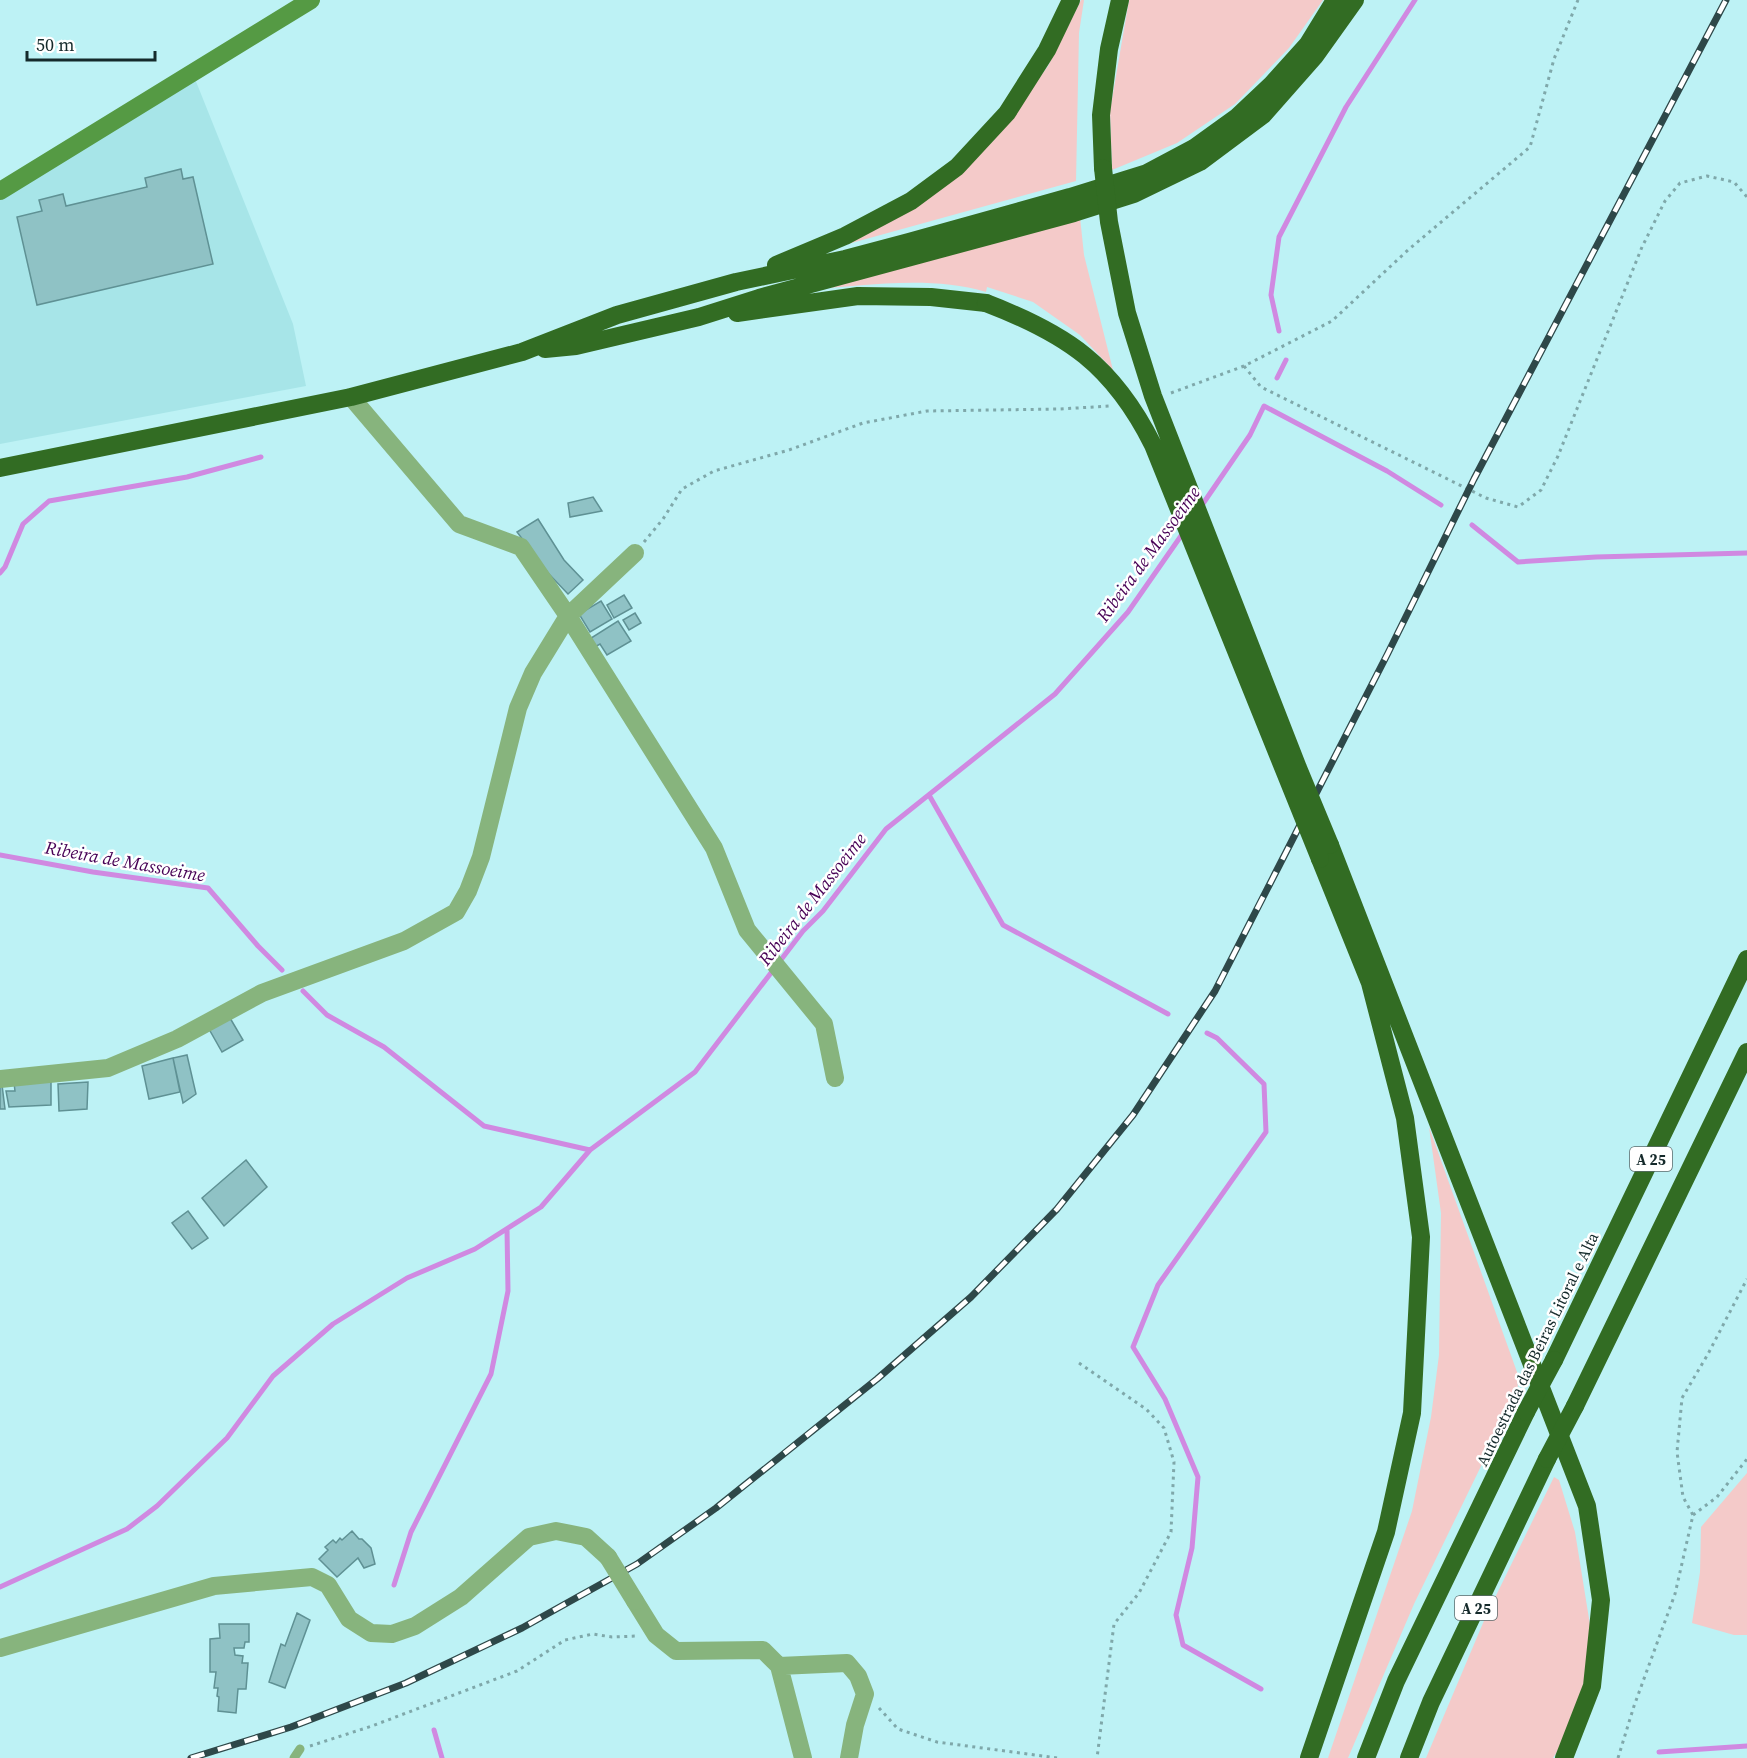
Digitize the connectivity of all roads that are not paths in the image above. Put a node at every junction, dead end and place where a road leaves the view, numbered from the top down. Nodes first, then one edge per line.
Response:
1 (311, 0) edge
2 (1071, 0) edge
3 (1120, 0) edge
4 (1335, 0) edge
5 (1354, 0) edge
6 (0, 191) edge
7 (736, 282) junction
8 (699, 317) junction
9 (522, 352) junction
10 (351, 397) junction
11 (0, 468) edge
12 (635, 553) dead end
13 (568, 616) junction
14 (1325, 852) junction
15 (1747, 958) edge
16 (1747, 1052) edge
17 (835, 1078) dead end
18 (0, 1079) edge
19 (0, 1648) edge
20 (779, 1666) junction
21 (300, 1749) road end
22 (294, 1758) edge
23 (803, 1758) edge
24 (849, 1758) edge
25 (1309, 1758) edge
26 (1366, 1758) edge
27 (1408, 1758) edge
28 (1564, 1758) edge

1 - 6 main road
2 - 7 highway
3 - 14 highway, bridge
4 - 7 highway
5 - 8 highway
7 - 9 highway
8 - 9 highway
8 - 14 highway, bridge
9 - 10 highway
10 - 11 highway
10 - 13 street
12 - 13 street
13 - 17 street
13 - 18 street
14 - 25 highway
14 - 28 highway
15 - 26 highway, Autoestrada das Beiras Litoral e Alta / A 25, bridge
16 - 27 highway, A 25, bridge
19 - 20 street, bridge
20 - 23 street
20 - 24 street
21 - 22 lane

